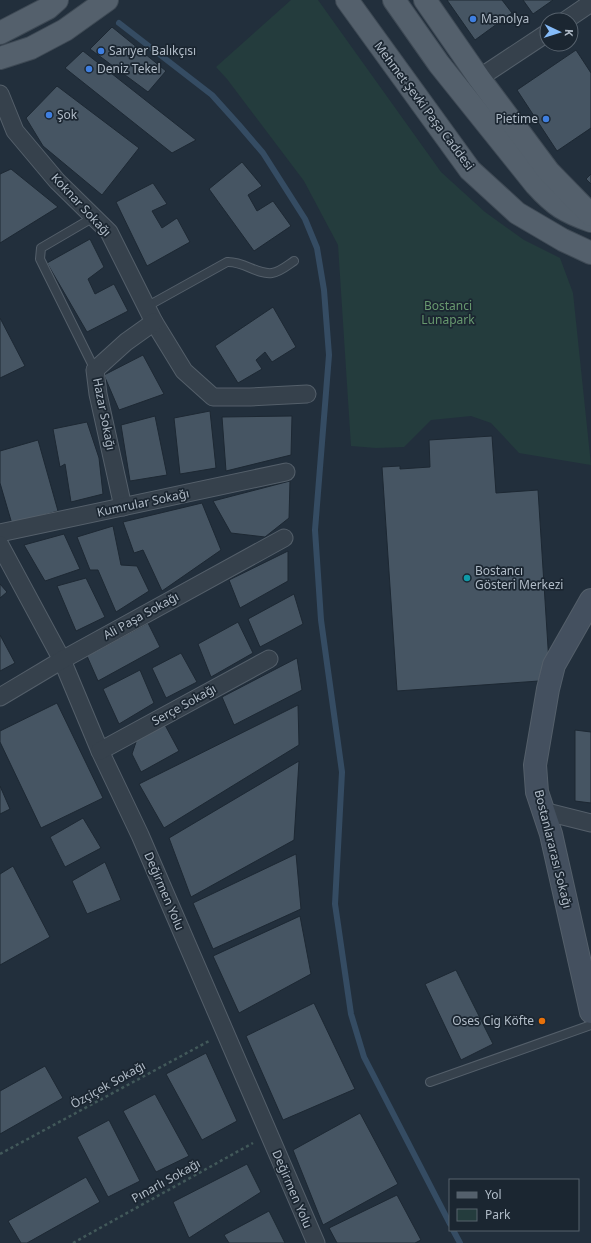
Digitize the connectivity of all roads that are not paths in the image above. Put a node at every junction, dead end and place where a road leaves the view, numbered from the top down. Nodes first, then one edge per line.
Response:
1 (57, 0) edge
2 (107, 0) edge
3 (347, 0) edge
4 (394, 0) edge
5 (425, 0) edge
6 (591, 3) edge
7 (578, 12) edge
8 (0, 32) edge
9 (539, 38) edge
10 (0, 58) edge
11 (479, 78) junction
12 (0, 94) edge
13 (591, 215) edge
14 (94, 217) junction
15 (591, 221) edge
16 (591, 253) edge
17 (294, 261) dead end
18 (150, 314) junction
19 (95, 370) junction
20 (307, 394) dead end
21 (286, 472) dead end
22 (124, 507) junction
23 (0, 533) edge
24 (284, 538) dead end
25 (0, 545) edge
26 (591, 600) edge
27 (269, 659) dead end
28 (62, 660) junction
29 (0, 697) edge
30 (100, 751) junction
31 (543, 811) junction
32 (591, 823) edge
33 (591, 1012) edge
34 (591, 1025) edge
35 (430, 1082) dead end
36 (316, 1243) edge

1 - 8 main road
2 - 10 main road
3 - 16 main road, Mehmet Şevki Paşa Caddesi
4 - 15 main road
5 - 11 main road
6 - 7 street
9 - 11 street
11 - 13 main road
12 - 14 street, Koknar Sokağı
14 - 18 street, Koknar Sokağı
14 - 19 lane
17 - 18 lane
18 - 19 street, Hazar Sokağı
18 - 20 street
19 - 22 street, Hazar Sokağı
21 - 22 street, Kumrular Sokağı
22 - 23 street, Kumrular Sokağı
24 - 28 street, Ali Paşa Sokağı
25 - 28 street, Değirmen Yolu
26 - 31 main road, Bostanlararası Sokağı
27 - 30 street, Serçe Sokağı
28 - 29 street, Ali Paşa Sokağı
28 - 30 street, Değirmen Yolu
30 - 36 street, Değirmen Yolu
31 - 32 street
31 - 33 main road, Bostanlararası Sokağı
34 - 35 lane

